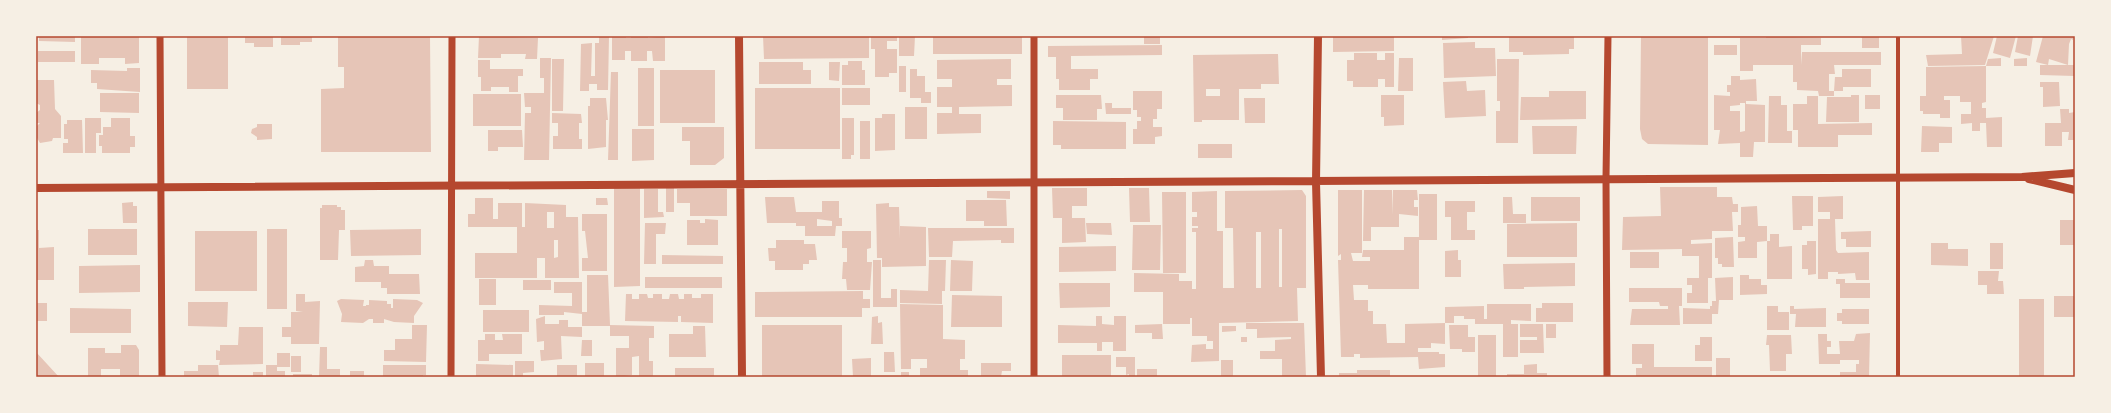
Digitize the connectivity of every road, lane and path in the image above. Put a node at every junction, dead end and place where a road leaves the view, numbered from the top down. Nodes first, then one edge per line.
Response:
1 (160, 36) edge
2 (452, 36) edge
3 (739, 36) edge
4 (1034, 36) edge
5 (1318, 36) edge
6 (1608, 36) edge
7 (1898, 36) edge
8 (2075, 174) edge
9 (1898, 177) junction
10 (2022, 177) junction
11 (1606, 178) junction
12 (1034, 182) junction
13 (1316, 182) junction
14 (740, 183) junction
15 (451, 186) junction
16 (36, 188) edge
17 (161, 188) junction
18 (2075, 190) edge
19 (162, 377) edge
20 (451, 377) edge
21 (742, 377) edge
22 (1034, 377) edge
23 (1321, 377) edge
24 (1607, 377) edge
25 (1898, 377) edge

1 - 17 street
2 - 15 street
3 - 14 main road
4 - 12 street
5 - 13 main road
6 - 11 street
7 - 9 street
8 - 10 main road
9 - 10 main road
9 - 11 main road
9 - 25 street
10 - 18 main road
11 - 13 main road
11 - 24 street
12 - 13 main road
12 - 14 main road
12 - 22 street
13 - 23 main road
14 - 15 main road
14 - 21 main road
15 - 17 main road
15 - 20 street
16 - 17 main road
17 - 19 street

